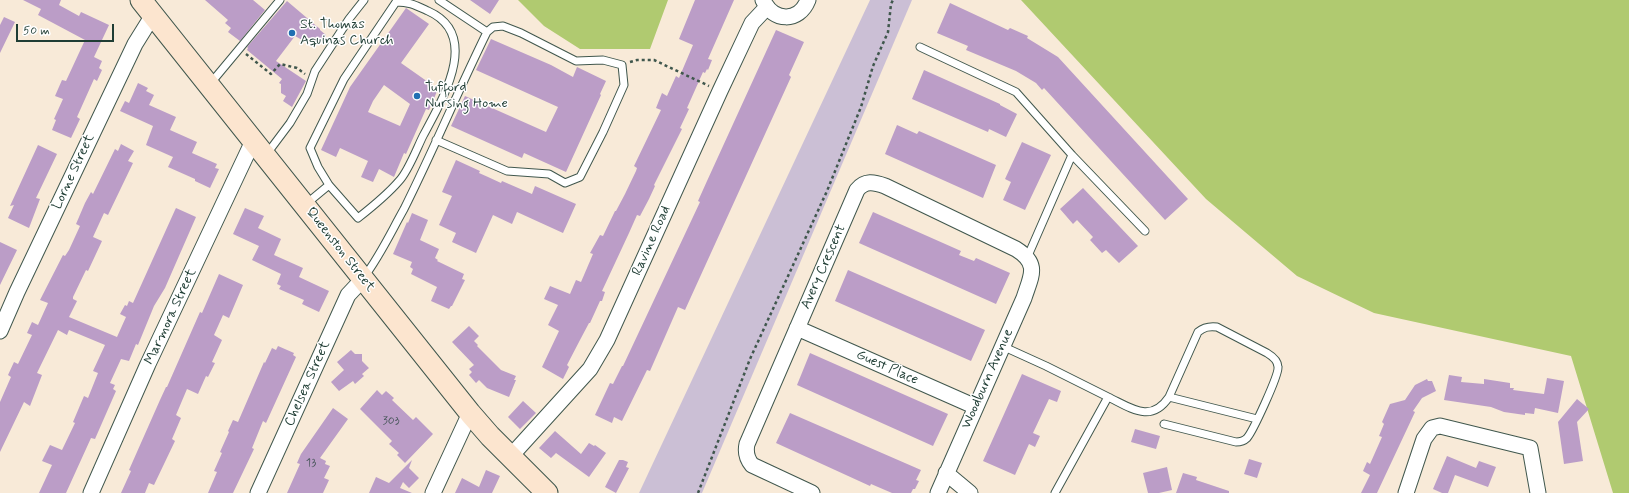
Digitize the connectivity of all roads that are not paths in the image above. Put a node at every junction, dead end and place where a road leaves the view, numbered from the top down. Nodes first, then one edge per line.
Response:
1 (280, 0) edge
2 (364, 0) edge
3 (438, 0) edge
4 (808, 0) edge
5 (765, 4) edge
6 (147, 8) edge
7 (486, 32) junction
8 (920, 47) dead end
9 (209, 86) junction
10 (436, 140) junction
11 (259, 149) junction
12 (1072, 155) junction
13 (329, 185) junction
14 (304, 205) junction
15 (1145, 231) dead end
16 (1029, 260) junction
17 (363, 279) junction
18 (797, 328) junction
19 (0, 331) edge
20 (1002, 346) junction
21 (1108, 397) junction
22 (1170, 397) junction
23 (976, 407) junction
24 (470, 413) junction
25 (1257, 419) junction
26 (1164, 424) dead end
27 (510, 457) junction
28 (946, 473) junction
29 (91, 493) edge
30 (258, 493) edge
31 (433, 493) edge
32 (547, 493) edge
33 (812, 493) edge
34 (938, 493) edge
35 (970, 493) edge
36 (1054, 493) edge
37 (1406, 493) edge
38 (1538, 493) edge

1 - 9 lane
2 - 11 lane
3 - 7 lane
4 - 5 street, Ravine Road
5 - 27 street, Ravine Road
6 - 9 main road, Queenston Street
6 - 19 street, Lorne Street
7 - 10 lane
7 - 10 lane
8 - 12 lane
9 - 11 main road, Queenston Street
10 - 17 lane
11 - 14 main road, Queenston Street
11 - 29 street, Marmora Street
12 - 15 lane
12 - 16 lane
13 - 13 lane
13 - 14 lane
14 - 17 main road, Queenston Street
16 - 18 street, Avery Crescent
16 - 20 street, Woodburn Avenue
17 - 24 main road, Queenston Street
17 - 30 street, Chelsea Street
18 - 23 street, Guest Place
18 - 33 street, Avery Crescent
20 - 21 lane
20 - 23 street, Woodburn Avenue
21 - 22 lane
21 - 36 lane
22 - 25 lane
22 - 25 lane
23 - 28 street, Woodburn Avenue
24 - 27 main road, Queenston Street
24 - 31 street
25 - 26 lane
27 - 32 main road, Queenston Street
28 - 34 street, Woodburn Avenue
28 - 35 street
37 - 38 street

